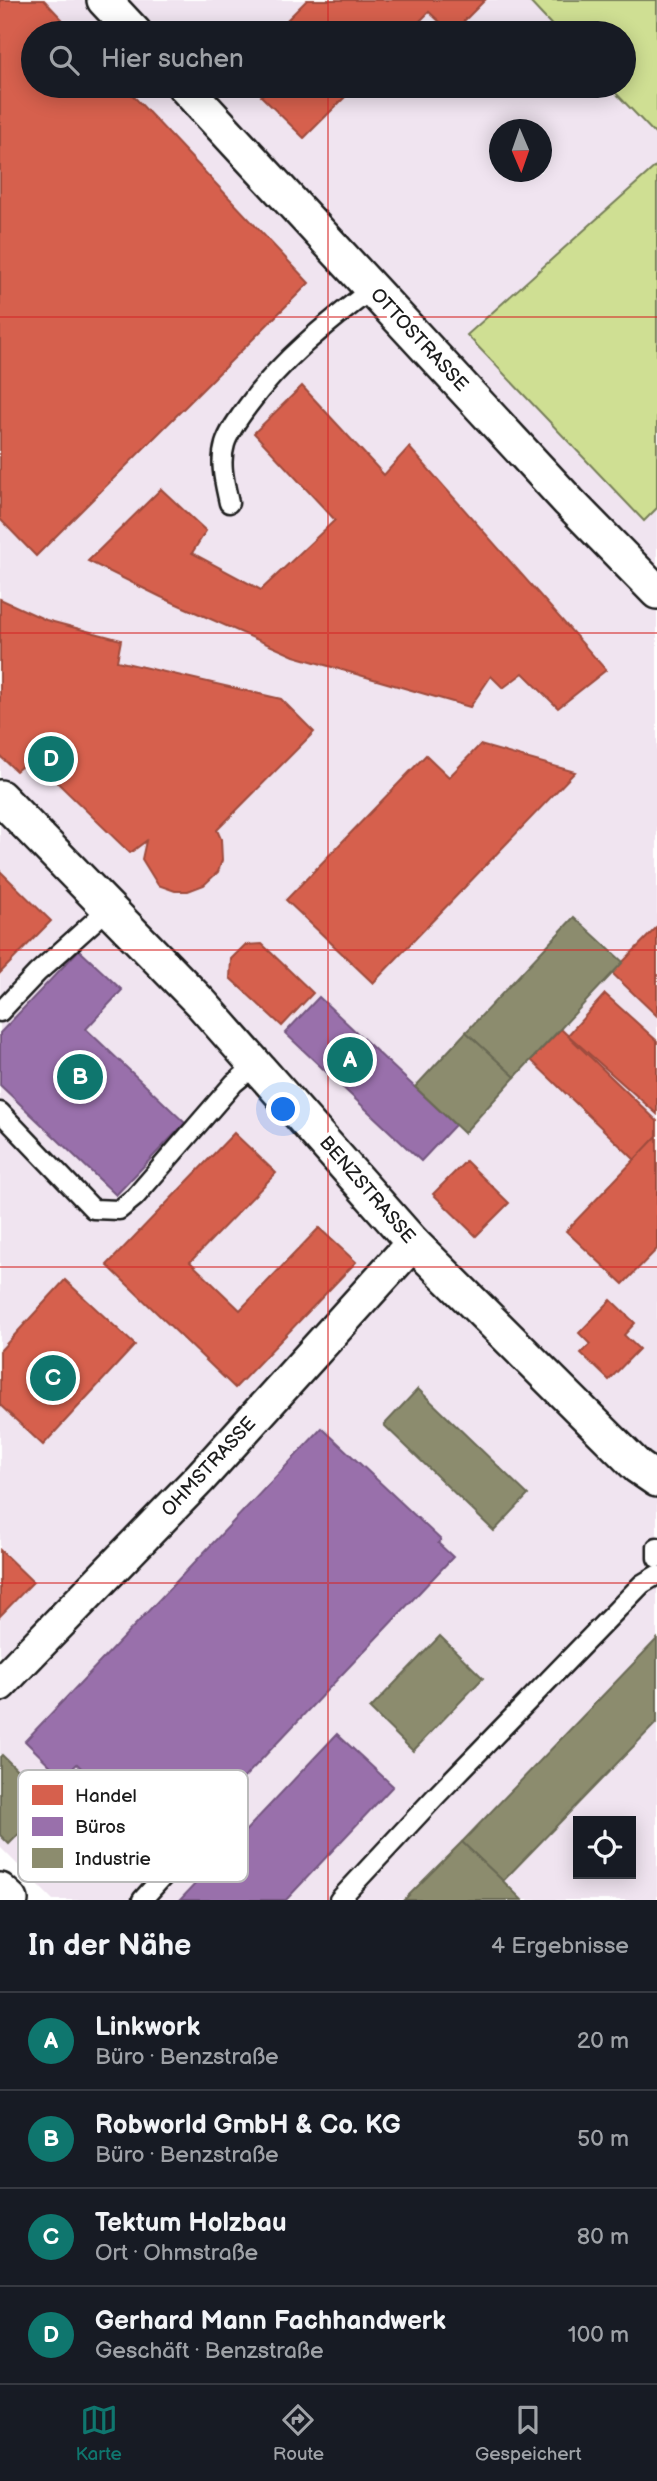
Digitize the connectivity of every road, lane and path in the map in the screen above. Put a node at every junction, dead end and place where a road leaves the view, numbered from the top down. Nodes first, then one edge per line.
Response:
1 (104, 0) edge
2 (124, 21) edge
3 (195, 98) edge
4 (372, 289) junction
5 (229, 503) dead end
6 (657, 592) edge
7 (0, 797) edge
8 (109, 908) junction
9 (0, 1012) edge
10 (256, 1065) junction
11 (0, 1112) edge
12 (413, 1243) junction
13 (657, 1480) edge
14 (657, 1547) edge
15 (657, 1558) edge
16 (657, 1575) edge
17 (0, 1685) edge
18 (158, 1882) edge
19 (0, 1890) edge
20 (11, 1900) edge
21 (142, 1900) edge
22 (339, 1900) edge

1 - 2 street
3 - 4 street, OTTOSTRASSE
4 - 5 lane
4 - 6 street, OTTOSTRASSE
7 - 8 street, BENZSTRASSE
8 - 9 lane
8 - 10 street, BENZSTRASSE
10 - 11 lane
10 - 12 street, BENZSTRASSE
12 - 13 street, BENZSTRASSE
12 - 17 street, OHMSTRASSE
14 - 15 lane
16 - 22 lane
18 - 21 lane
19 - 20 street

